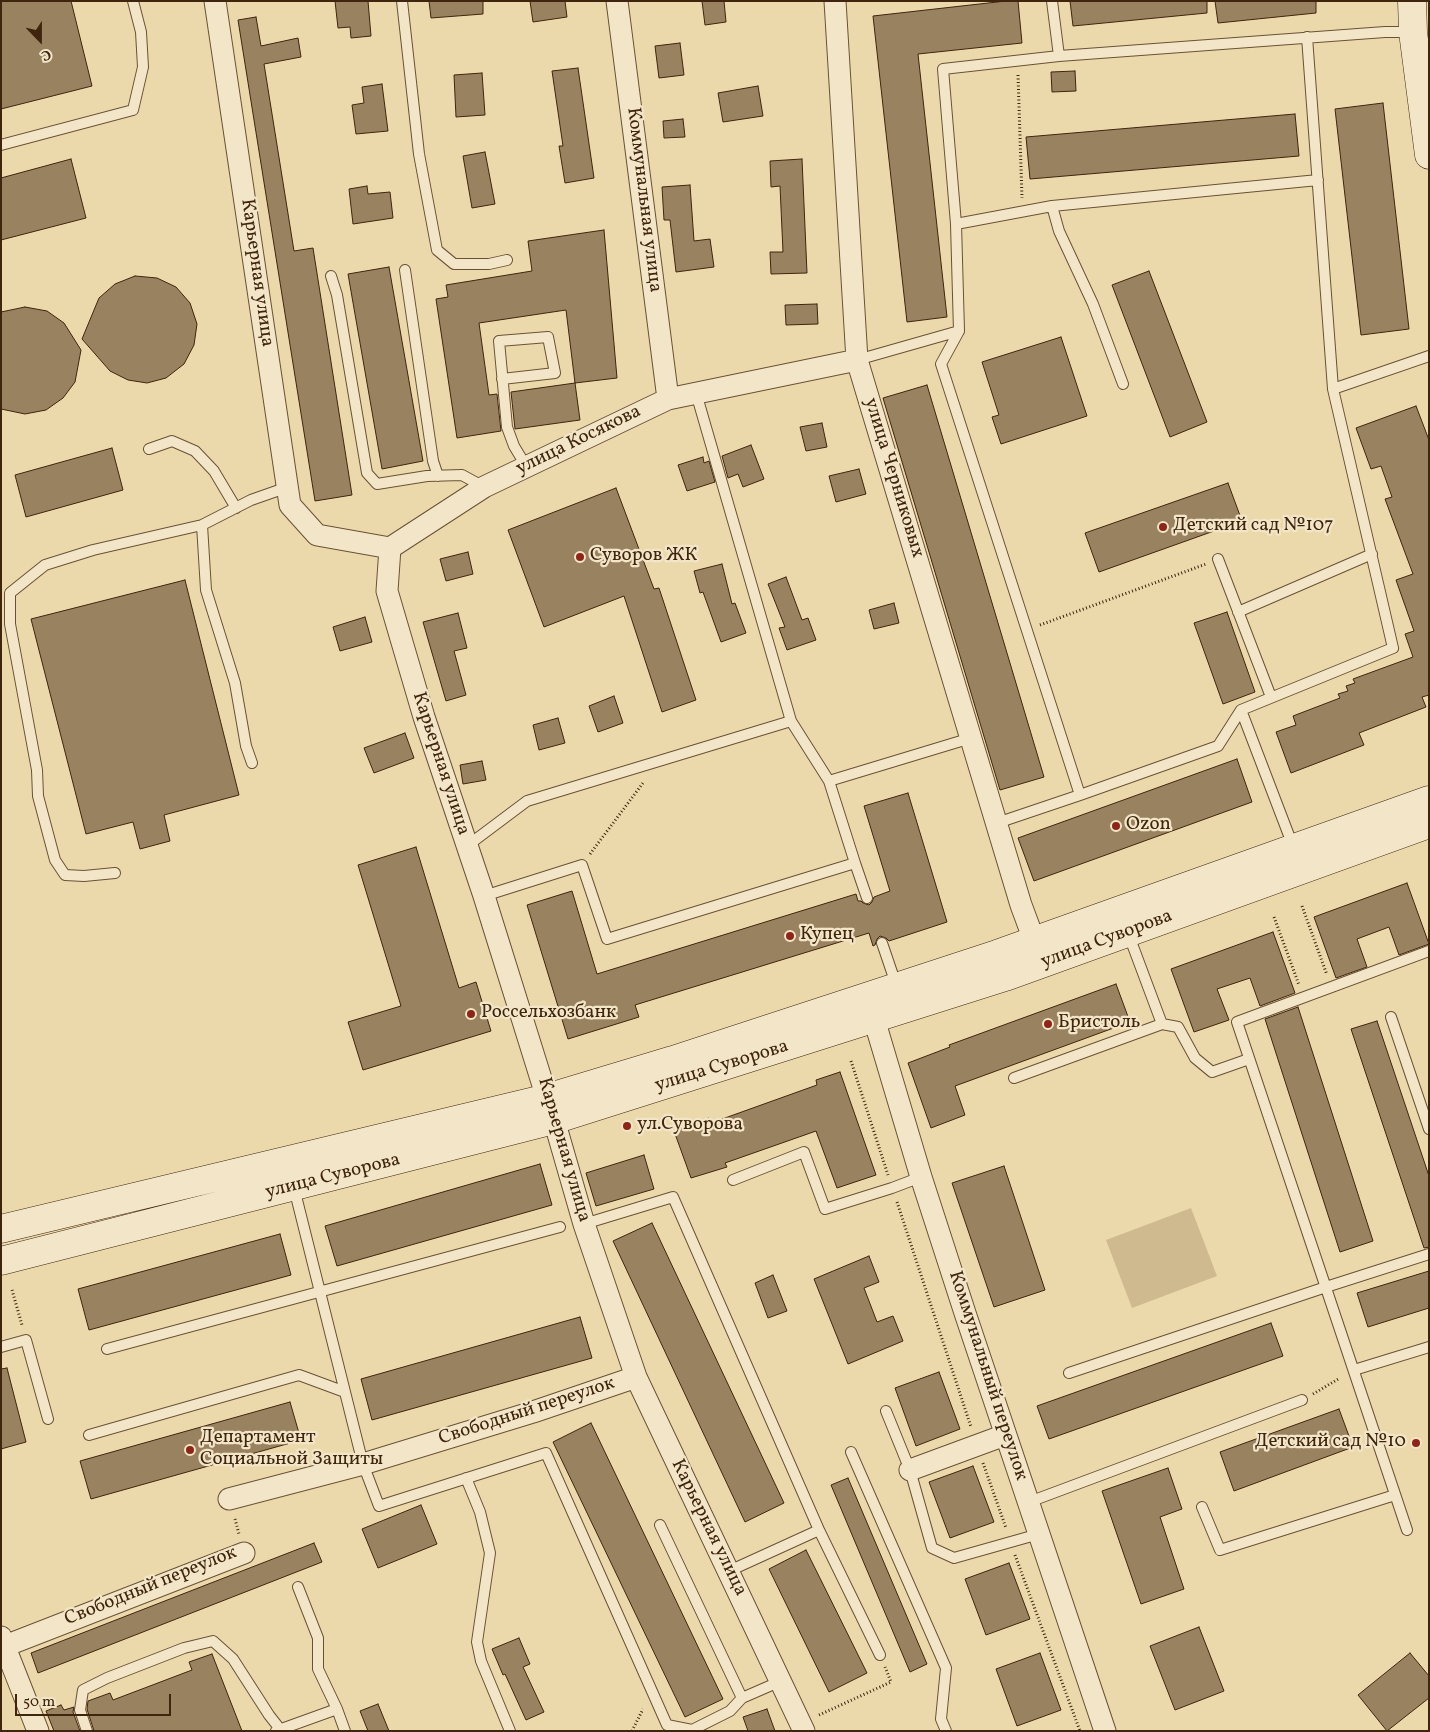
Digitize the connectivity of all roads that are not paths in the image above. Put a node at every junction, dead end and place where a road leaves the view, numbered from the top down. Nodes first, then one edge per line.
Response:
1 (215, 1) edge
2 (402, 1) edge
3 (617, 1) edge
4 (835, 1) edge
5 (1052, 1) edge
6 (1412, 1) edge
7 (137, 2) edge
8 (1413, 32) junction
9 (1307, 38) junction
10 (1059, 56) junction
11 (1, 145) edge
12 (1429, 155) edge
13 (1318, 180) junction
14 (1052, 206) junction
15 (956, 224) junction
16 (506, 260) dead end
17 (405, 270) dead end
18 (331, 276) dead end
19 (959, 331) junction
20 (1429, 356) edge
21 (858, 360) junction
22 (502, 379) junction
23 (1123, 384) dead end
24 (1332, 389) junction
25 (696, 393) junction
26 (668, 398) junction
27 (149, 449) dead end
28 (526, 466) junction
29 (438, 476) junction
30 (288, 487) junction
31 (484, 487) junction
32 (236, 508) junction
33 (202, 525) junction
34 (390, 548) junction
35 (1372, 554) junction
36 (1218, 559) road end
37 (1238, 612) junction
38 (1271, 697) junction
39 (1241, 710) junction
40 (791, 722) junction
41 (971, 738) junction
42 (252, 763) dead end
43 (829, 781) junction
44 (1080, 795) junction
45 (1429, 800) edge
46 (997, 823) junction
47 (1429, 824) edge
48 (467, 846) junction
49 (1294, 849) junction
50 (855, 863) junction
51 (116, 873) dead end
52 (484, 896) junction
53 (867, 898) dead end
54 (1128, 932) junction
55 (1034, 940) junction
56 (882, 943) dead end
57 (1429, 951) edge
58 (897, 987) junction
59 (1391, 1017) dead end
60 (874, 1019) junction
61 (1162, 1024) junction
62 (1249, 1059) junction
63 (1014, 1078) dead end
64 (550, 1109) junction
65 (1429, 1129) edge
66 (921, 1177) junction
67 (733, 1180) dead end
68 (293, 1187) junction
69 (584, 1224) junction
70 (560, 1227) dead end
71 (1, 1229) edge
72 (1429, 1254) edge
73 (1, 1261) edge
74 (1326, 1287) junction
75 (320, 1292) junction
76 (1, 1347) edge
77 (1429, 1347) edge
78 (107, 1350) dead end
79 (1354, 1370) junction
80 (1069, 1372) dead end
81 (636, 1378) junction
82 (345, 1392) junction
83 (1302, 1400) road end
84 (886, 1411) dead end
85 (48, 1419) dead end
86 (89, 1435) dead end
87 (1005, 1435) junction
88 (851, 1452) dead end
89 (363, 1464) junction
90 (910, 1470) junction
91 (466, 1478) junction
92 (1395, 1495) junction
93 (229, 1499) road end
94 (1029, 1502) junction
95 (1202, 1506) dead end
96 (660, 1525) dead end
97 (819, 1530) junction
98 (1407, 1530) dead end
99 (1039, 1534) junction
100 (244, 1553) road end
101 (729, 1571) junction
102 (298, 1587) dead end
103 (3, 1641) edge
104 (880, 1655) road end
105 (781, 1681) junction
106 (742, 1698) junction
107 (337, 1709) junction
108 (278, 1730) edge
109 (38, 1731) edge
110 (87, 1731) edge
111 (345, 1731) edge
112 (510, 1731) edge
113 (804, 1731) edge
114 (946, 1731) edge
115 (1105, 1731) edge

1 - 30 street, Карьерная улица
2 - 16 lane
3 - 26 street, Коммунальная улица
4 - 21 street, улица Черниковых
5 - 10 lane
6 - 8 main road
7 - 11 lane
8 - 9 lane
8 - 12 main road
9 - 10 lane
9 - 13 lane
10 - 15 lane
13 - 14 lane
13 - 24 lane
14 - 15 lane
14 - 23 lane
15 - 19 lane
17 - 29 lane
18 - 29 lane
19 - 21 lane
19 - 44 lane
20 - 24 lane
21 - 25 street, улица Косякова
21 - 41 street, улица Черниковых
22 - 22 lane
22 - 28 lane
24 - 35 lane
25 - 26 street, улица Косякова
25 - 40 lane
26 - 28 street, улица Косякова
27 - 32 lane
28 - 31 street, улица Косякова
29 - 31 lane
30 - 32 lane
30 - 34 street, Карьерная улица
31 - 34 street, улица Косякова
32 - 33 lane
33 - 42 lane
33 - 51 lane
34 - 48 street, Карьерная улица
35 - 37 lane
35 - 38 lane
36 - 37 lane
37 - 38 lane
38 - 39 lane
39 - 44 lane
39 - 49 lane
40 - 43 lane
40 - 48 lane
41 - 43 lane
41 - 46 street, улица Черниковых
43 - 50 lane
44 - 46 lane
45 - 49 main road, улица Суворова
46 - 55 street, улица Черниковых
47 - 54 main road, улица Суворова
48 - 52 street, Карьерная улица
49 - 55 main road, улица Суворова
50 - 52 lane
50 - 53 lane
52 - 64 street, Карьерная улица
54 - 60 main road, улица Суворова
54 - 61 lane
55 - 58 main road, улица Суворова
56 - 58 lane
57 - 62 lane
58 - 64 main road, улица Суворова
59 - 65 lane
60 - 64 main road, улица Суворова
60 - 66 street, Коммунальный переулок
61 - 62 lane
61 - 63 lane
62 - 74 lane
64 - 68 main road, улица Суворова
64 - 69 street, Карьерная улица
64 - 71 main road, улица Суворова
66 - 67 lane
66 - 87 street, Коммунальный переулок
68 - 73 main road, улица Суворова
68 - 75 lane
69 - 81 street, Карьерная улица
69 - 97 lane
70 - 75 lane
72 - 74 lane
74 - 79 lane
74 - 80 lane
75 - 78 lane
75 - 82 lane
76 - 85 lane
77 - 79 lane
79 - 92 lane
81 - 89 street, Свободный переулок
81 - 101 street, Карьерная улица
82 - 86 lane
82 - 89 lane
83 - 94 lane
84 - 90 lane
87 - 90 street
87 - 94 street, Коммунальный переулок
88 - 114 lane
89 - 91 lane
89 - 93 street, Свободный переулок
90 - 99 lane
91 - 106 lane
91 - 112 lane
92 - 95 lane
92 - 98 lane
94 - 99 street, Коммунальный переулок
96 - 106 lane
97 - 101 lane
97 - 104 lane
99 - 115 street, Коммунальный переулок
100 - 103 street, Свободный переулок
101 - 105 street, Карьерная улица
102 - 107 lane
103 - 109 street
105 - 106 lane
105 - 113 street, Карьерная улица
107 - 108 lane
107 - 111 lane
108 - 110 lane

